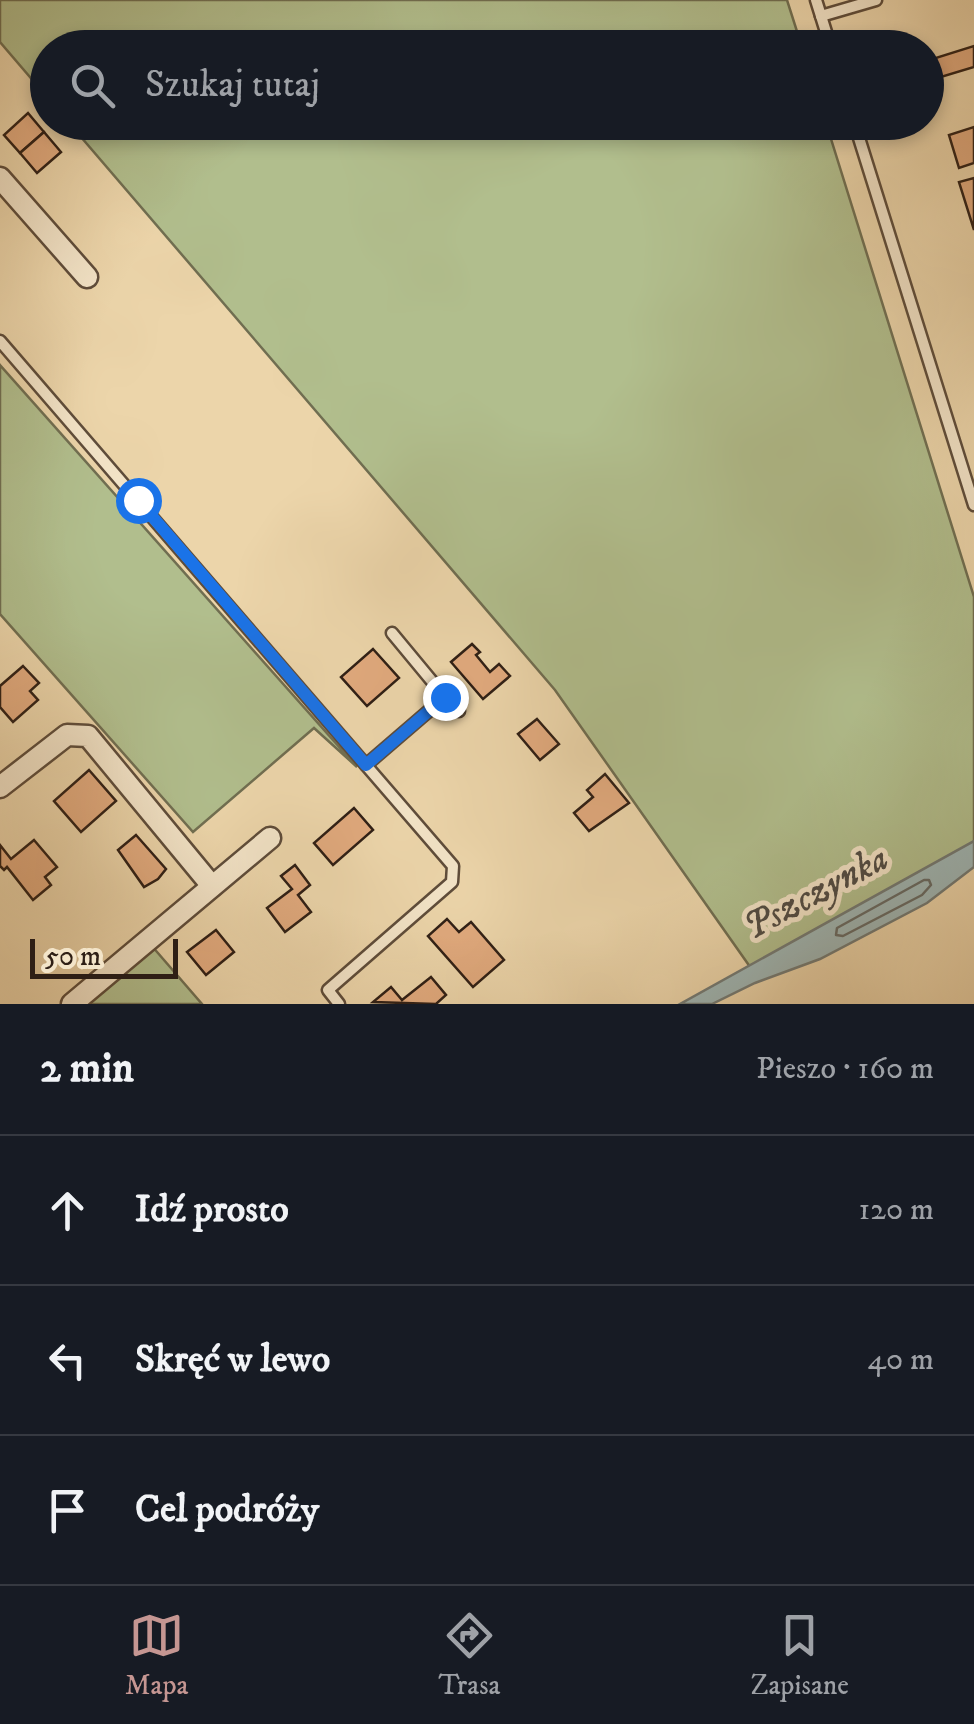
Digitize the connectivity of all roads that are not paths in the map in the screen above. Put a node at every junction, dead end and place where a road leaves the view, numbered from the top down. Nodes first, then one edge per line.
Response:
1 (816, 0) edge
2 (876, 0) edge
3 (821, 16) junction
4 (825, 30) edge
5 (860, 140) edge
6 (0, 178) edge
7 (87, 277) dead end
8 (0, 341) edge
9 (974, 506) edge
10 (392, 633) dead end
11 (445, 697) junction
12 (458, 711) dead end
13 (366, 765) junction
14 (0, 787) edge
15 (270, 838) dead end
16 (212, 886) junction
17 (72, 1004) edge
18 (340, 1004) edge

1 - 3 lane
2 - 3 lane
3 - 4 lane
5 - 9 lane
6 - 7 street
8 - 13 lane
10 - 11 lane
11 - 12 lane
11 - 13 lane
13 - 18 lane
14 - 16 street
15 - 16 street
16 - 17 street

